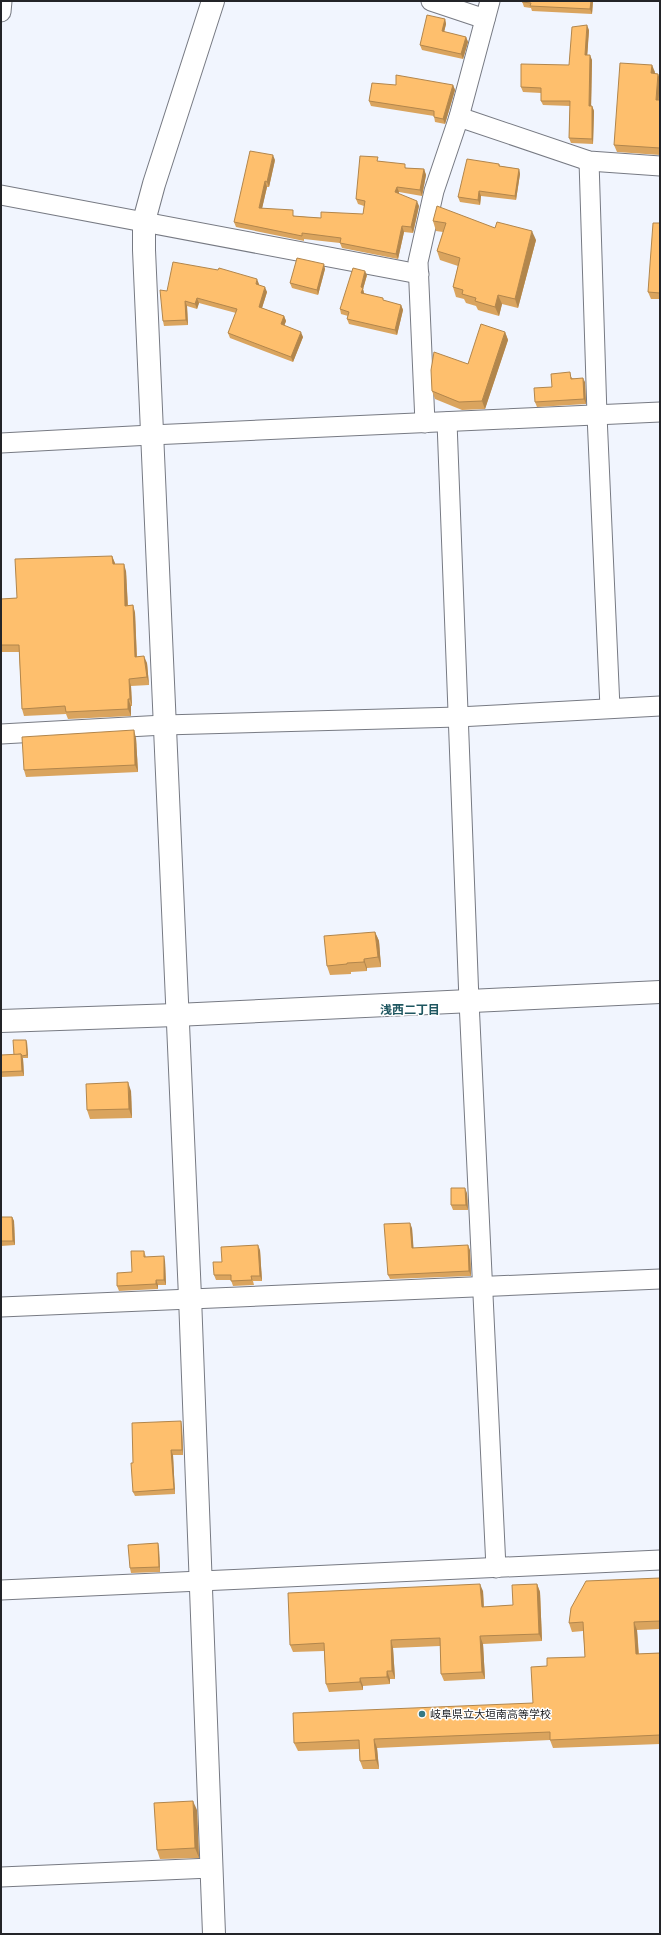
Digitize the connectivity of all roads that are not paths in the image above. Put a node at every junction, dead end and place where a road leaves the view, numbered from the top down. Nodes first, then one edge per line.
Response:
1 (2, 1) edge
2 (213, 1) edge
3 (431, 1) edge
4 (487, 10) edge
5 (1, 12) edge
6 (459, 117) junction
7 (589, 161) junction
8 (660, 166) edge
9 (1, 196) edge
10 (144, 221) junction
11 (419, 274) junction
12 (660, 412) edge
13 (598, 415) junction
14 (447, 422) junction
15 (425, 423) junction
16 (151, 434) junction
17 (1, 443) edge
18 (660, 706) edge
19 (610, 708) junction
20 (458, 718) junction
21 (164, 725) junction
22 (1, 734) edge
23 (660, 992) edge
24 (468, 1001) junction
25 (176, 1015) junction
26 (1, 1021) edge
27 (660, 1279) edge
28 (482, 1286) junction
29 (190, 1297) junction
30 (1, 1306) edge
31 (660, 1560) edge
32 (496, 1568) junction
33 (200, 1582) junction
34 (1, 1590) edge
35 (211, 1868) junction
36 (1, 1876) edge
37 (214, 1934) edge

1 - 5 street
2 - 10 street
3 - 4 street
4 - 6 street
6 - 7 street
6 - 11 street
7 - 8 street
7 - 13 street
9 - 10 street
10 - 11 street
10 - 16 street
11 - 15 street
12 - 13 street
13 - 14 street
13 - 19 street
14 - 15 street
14 - 20 street
15 - 16 street
16 - 17 street
16 - 21 street
18 - 19 street
19 - 20 street
20 - 21 street
20 - 24 street
21 - 22 street
21 - 25 street
23 - 24 street
24 - 25 street
24 - 28 street
25 - 26 street
25 - 29 street
27 - 28 street
28 - 29 street
28 - 32 street
29 - 30 street
29 - 33 street
31 - 32 street
32 - 33 street
33 - 34 street
33 - 35 street
35 - 36 street
35 - 37 street

